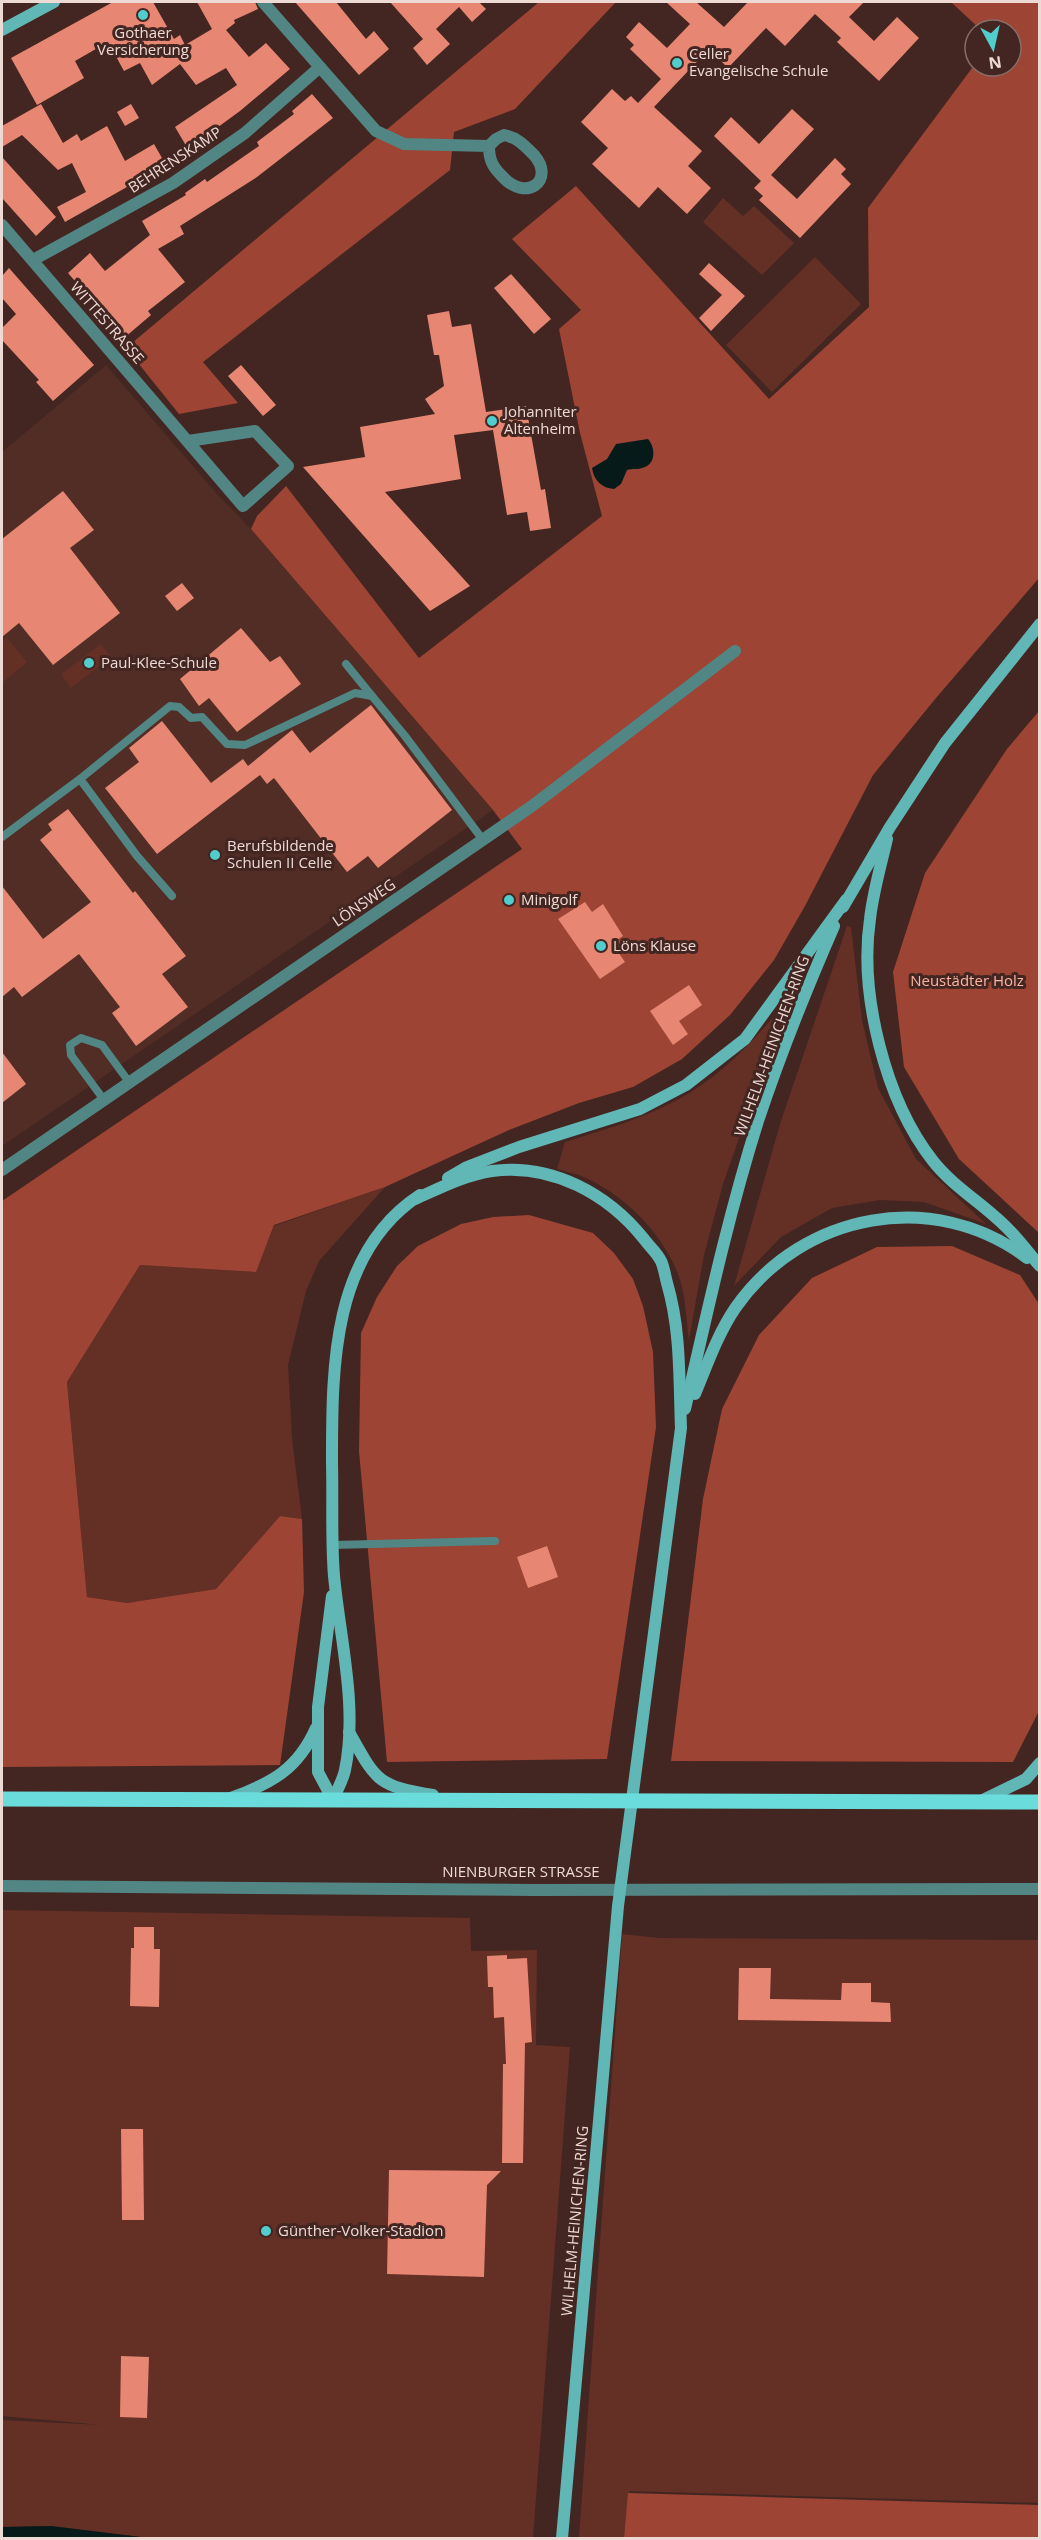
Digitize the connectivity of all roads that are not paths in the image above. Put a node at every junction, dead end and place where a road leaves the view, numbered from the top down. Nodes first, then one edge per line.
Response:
1 (54, 2) edge
2 (263, 2) edge
3 (2, 30) edge
4 (320, 67) junction
5 (489, 146) junction
6 (2, 225) edge
7 (33, 260) junction
8 (188, 441) junction
9 (1040, 624) edge
10 (735, 651) dead end
11 (346, 664) dead end
12 (372, 696) junction
13 (80, 779) junction
14 (890, 827) junction
15 (2, 837) edge
16 (483, 840) junction
17 (172, 896) dead end
18 (846, 900) junction
19 (129, 1082) junction
20 (104, 1100) junction
21 (2, 1170) edge
22 (415, 1199) junction
23 (1040, 1267) edge
24 (681, 1428) junction
25 (495, 1541) dead end
26 (333, 1545) junction
27 (334, 1577) junction
28 (318, 1724) junction
29 (349, 1732) junction
30 (1040, 1763) edge
31 (2, 1799) edge
32 (229, 1799) junction
33 (333, 1800) junction
34 (467, 1801) junction
35 (978, 1802) junction
36 (1040, 1802) edge
37 (2, 1886) edge
38 (1040, 1889) edge
39 (562, 2538) edge

1 - 3 main road
2 - 4 street
4 - 5 street
4 - 7 street, BEHRENSKAMP
5 - 5 street
6 - 7 street, WITTESTRASSE
7 - 8 street, WITTESTRASSE
8 - 8 street, WITTESTRASSE
9 - 14 main road, WILHELM-HEINICHEN-RING
10 - 16 street, LÖNSWEG
11 - 12 lane
12 - 13 lane
12 - 16 lane
13 - 15 lane
13 - 17 lane
14 - 18 main road, WILHELM-HEINICHEN-RING
14 - 23 main road
16 - 19 street, LÖNSWEG
18 - 22 main road
18 - 24 main road, WILHELM-HEINICHEN-RING
19 - 20 street, LÖNSWEG
19 - 20 lane
20 - 21 street, LÖNSWEG
22 - 24 main road
22 - 26 main road
23 - 24 main road
24 - 39 main road, WILHELM-HEINICHEN-RING
25 - 26 lane
26 - 27 main road
27 - 28 main road
27 - 29 main road
28 - 32 main road
28 - 33 main road
29 - 33 main road
29 - 34 main road
30 - 35 main road
31 - 32 main road
32 - 33 main road
33 - 34 main road
34 - 35 main road
35 - 36 main road
37 - 38 street, NIENBURGER STRASSE

